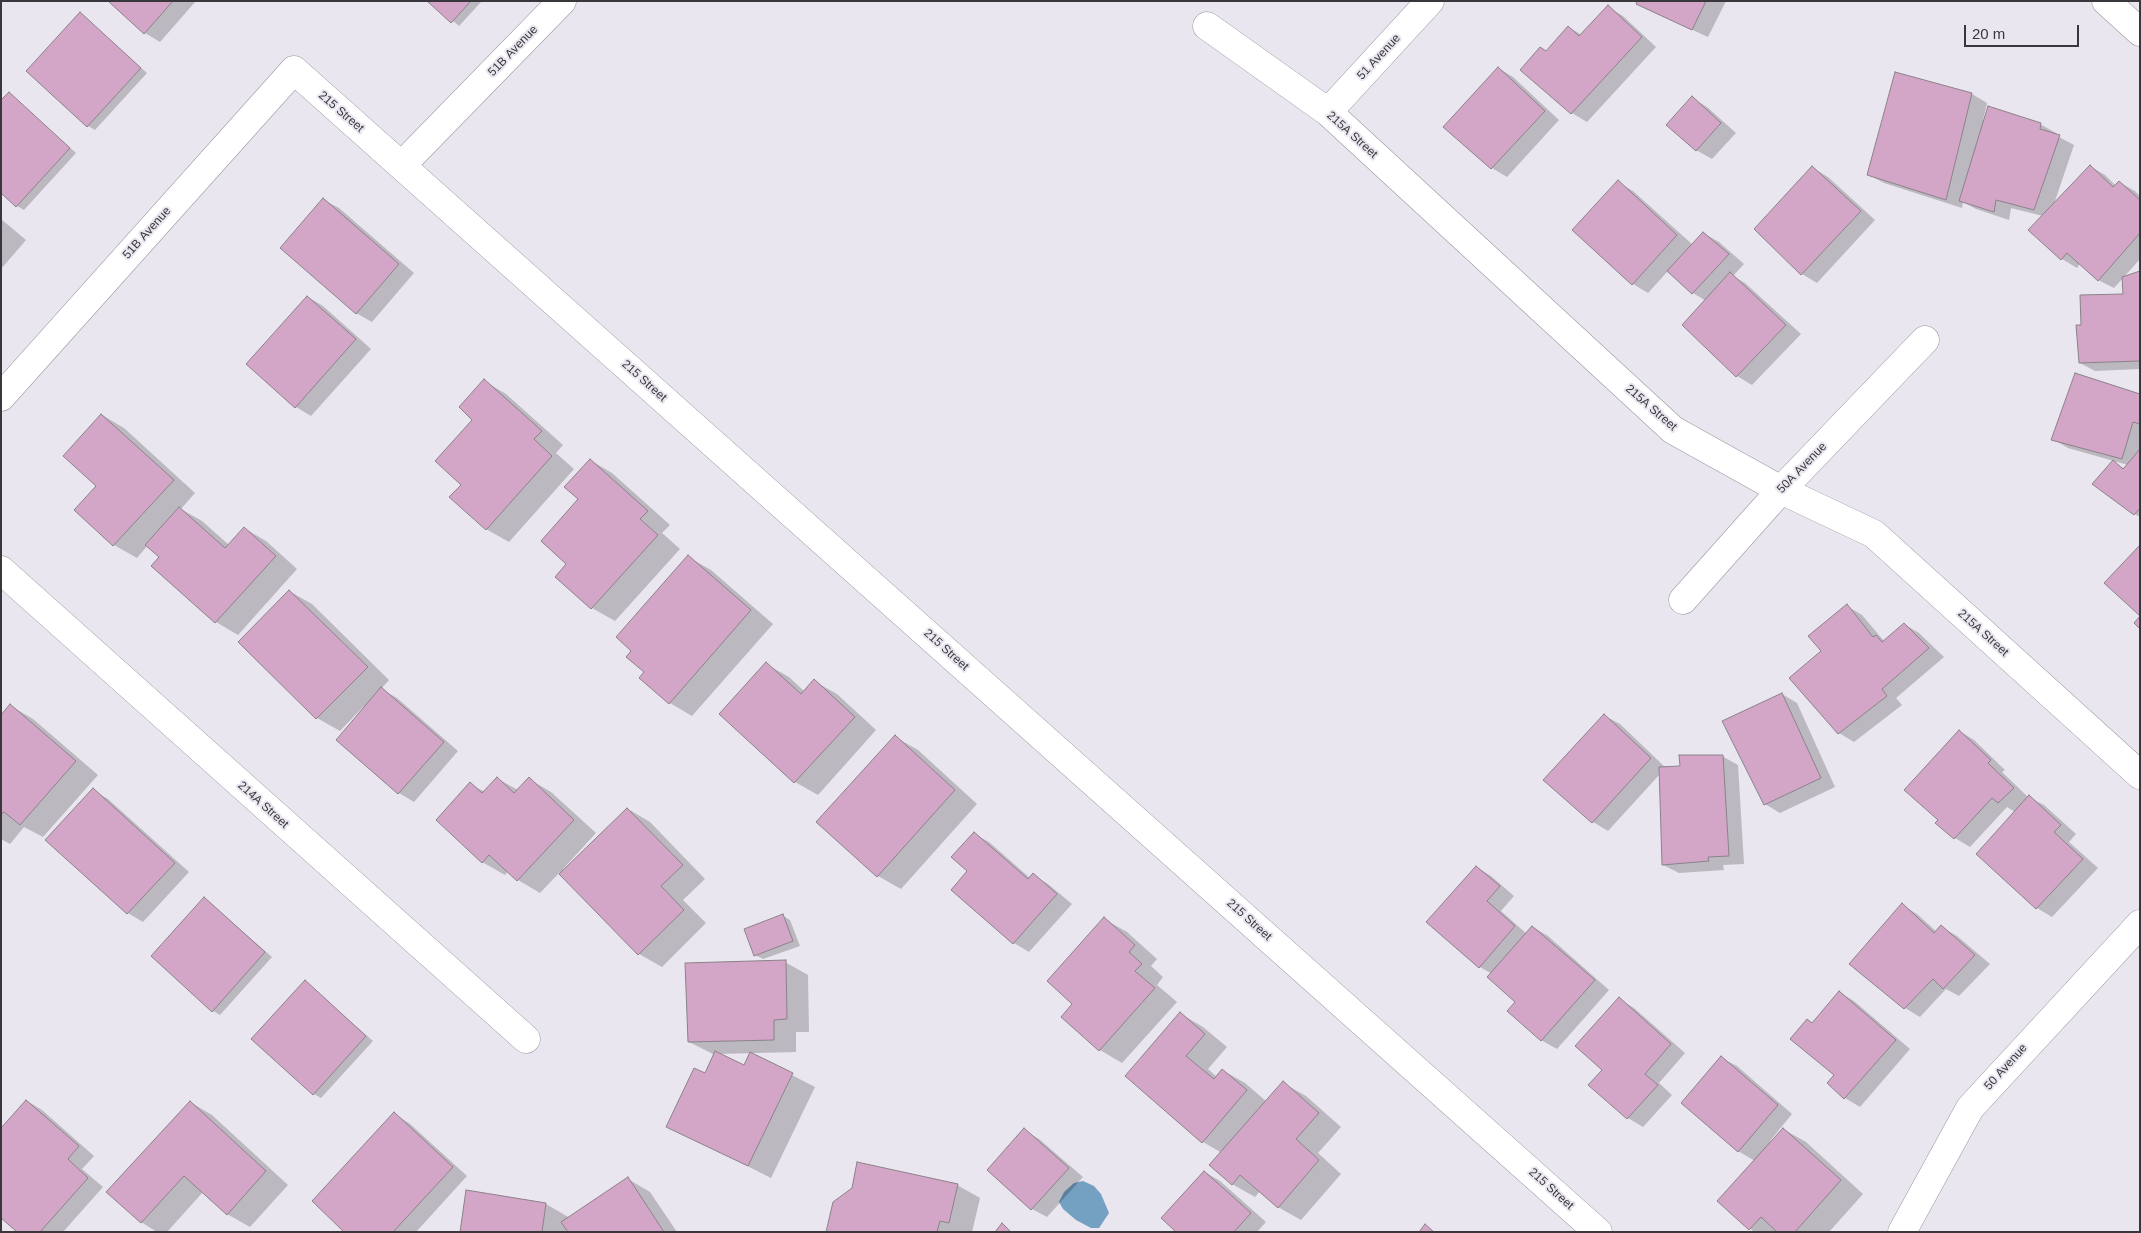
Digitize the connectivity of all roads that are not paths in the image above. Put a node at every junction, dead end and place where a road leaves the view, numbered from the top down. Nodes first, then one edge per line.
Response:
1 (562, 1) edge
2 (1430, 1) edge
3 (2106, 1) edge
4 (1208, 26) dead end
5 (2140, 32) edge
6 (294, 70) joint
7 (1328, 112) junction
8 (402, 165) junction
9 (1926, 340) dead end
10 (1, 397) edge
11 (1781, 490) junction
12 (1, 570) edge
13 (1683, 600) dead end
14 (2140, 775) edge
15 (2140, 924) edge
16 (526, 1039) dead end
17 (1598, 1232) edge
18 (1902, 1232) edge

1 - 8 street, 51B Avenue
2 - 7 street, 51 Avenue
3 - 5 street
4 - 7 street, 215A Street
6 - 8 street, 215 Street
6 - 10 street, 51B Avenue
7 - 11 street, 215A Street
8 - 17 street, 215 Street
9 - 11 street, 50A Avenue
11 - 13 street, 50A Avenue
11 - 14 street, 215A Street
12 - 16 street, 214A Street
15 - 18 street, 50 Avenue

